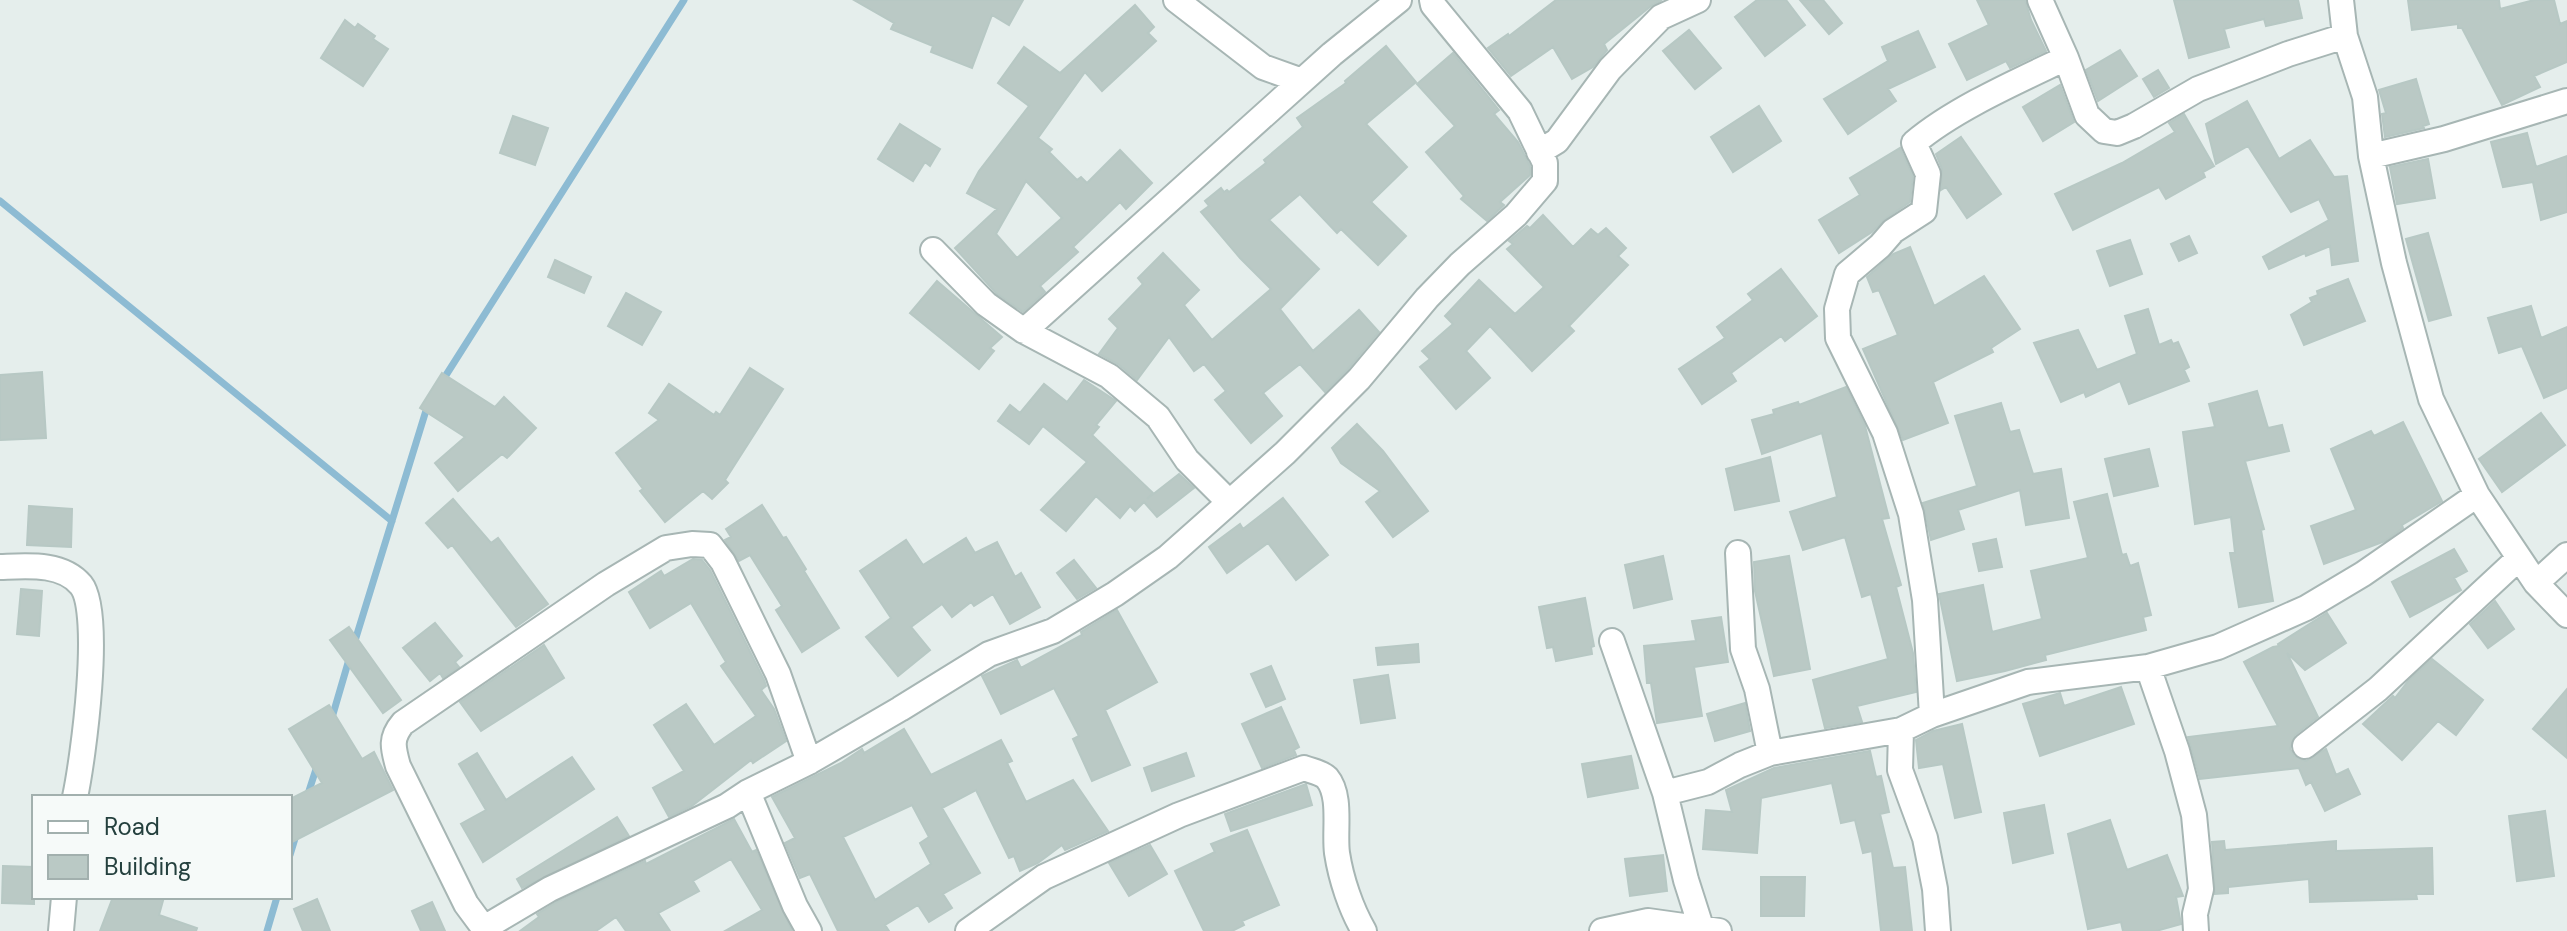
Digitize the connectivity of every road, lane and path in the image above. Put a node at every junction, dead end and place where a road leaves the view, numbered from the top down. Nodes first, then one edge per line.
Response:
1 (1176, 0) edge
2 (1399, 0) edge
3 (1432, 0) edge
4 (1698, 0) edge
5 (2040, 0) edge
6 (2341, 0) edge
7 (2345, 36) junction
8 (2066, 58) junction
9 (1302, 81) junction
10 (2567, 101) edge
11 (1539, 152) junction
12 (2371, 156) junction
13 (933, 250) dead end
14 (1024, 331) junction
15 (2477, 495) junction
16 (1229, 502) junction
17 (1738, 553) dead end
18 (2567, 555) edge
19 (2519, 558) junction
20 (0, 567) edge
21 (2536, 583) junction
22 (2567, 615) edge
23 (1612, 641) dead end
24 (2148, 667) junction
25 (1932, 715) junction
26 (1901, 730) junction
27 (2305, 746) dead end
28 (1770, 753) junction
29 (809, 762) junction
30 (748, 792) junction
31 (1665, 793) junction
32 (75, 795) edge
33 (64, 899) edge
34 (1649, 926) edge
35 (485, 929) edge
36 (1710, 929) edge
37 (61, 931) edge
38 (809, 931) edge
39 (968, 931) edge
40 (1364, 931) edge
41 (1602, 931) edge
42 (1938, 931) edge
43 (2196, 931) edge

1 - 9 street
2 - 9 street
3 - 11 street
4 - 11 street
5 - 8 street
6 - 7 street
7 - 8 street
7 - 12 street
8 - 25 street
9 - 14 street
10 - 12 street
11 - 16 street
12 - 15 street
13 - 14 street
14 - 16 street
15 - 19 street
15 - 24 street
16 - 29 street
17 - 28 street
18 - 21 street
19 - 21 street
19 - 27 street
20 - 32 street
21 - 22 street
23 - 31 street
24 - 25 street
24 - 43 street
25 - 26 street
26 - 28 street
26 - 42 street
28 - 31 street
29 - 30 street
29 - 35 street
30 - 35 street
30 - 38 street
31 - 36 street
33 - 37 street
34 - 36 street
34 - 41 street
39 - 40 street

